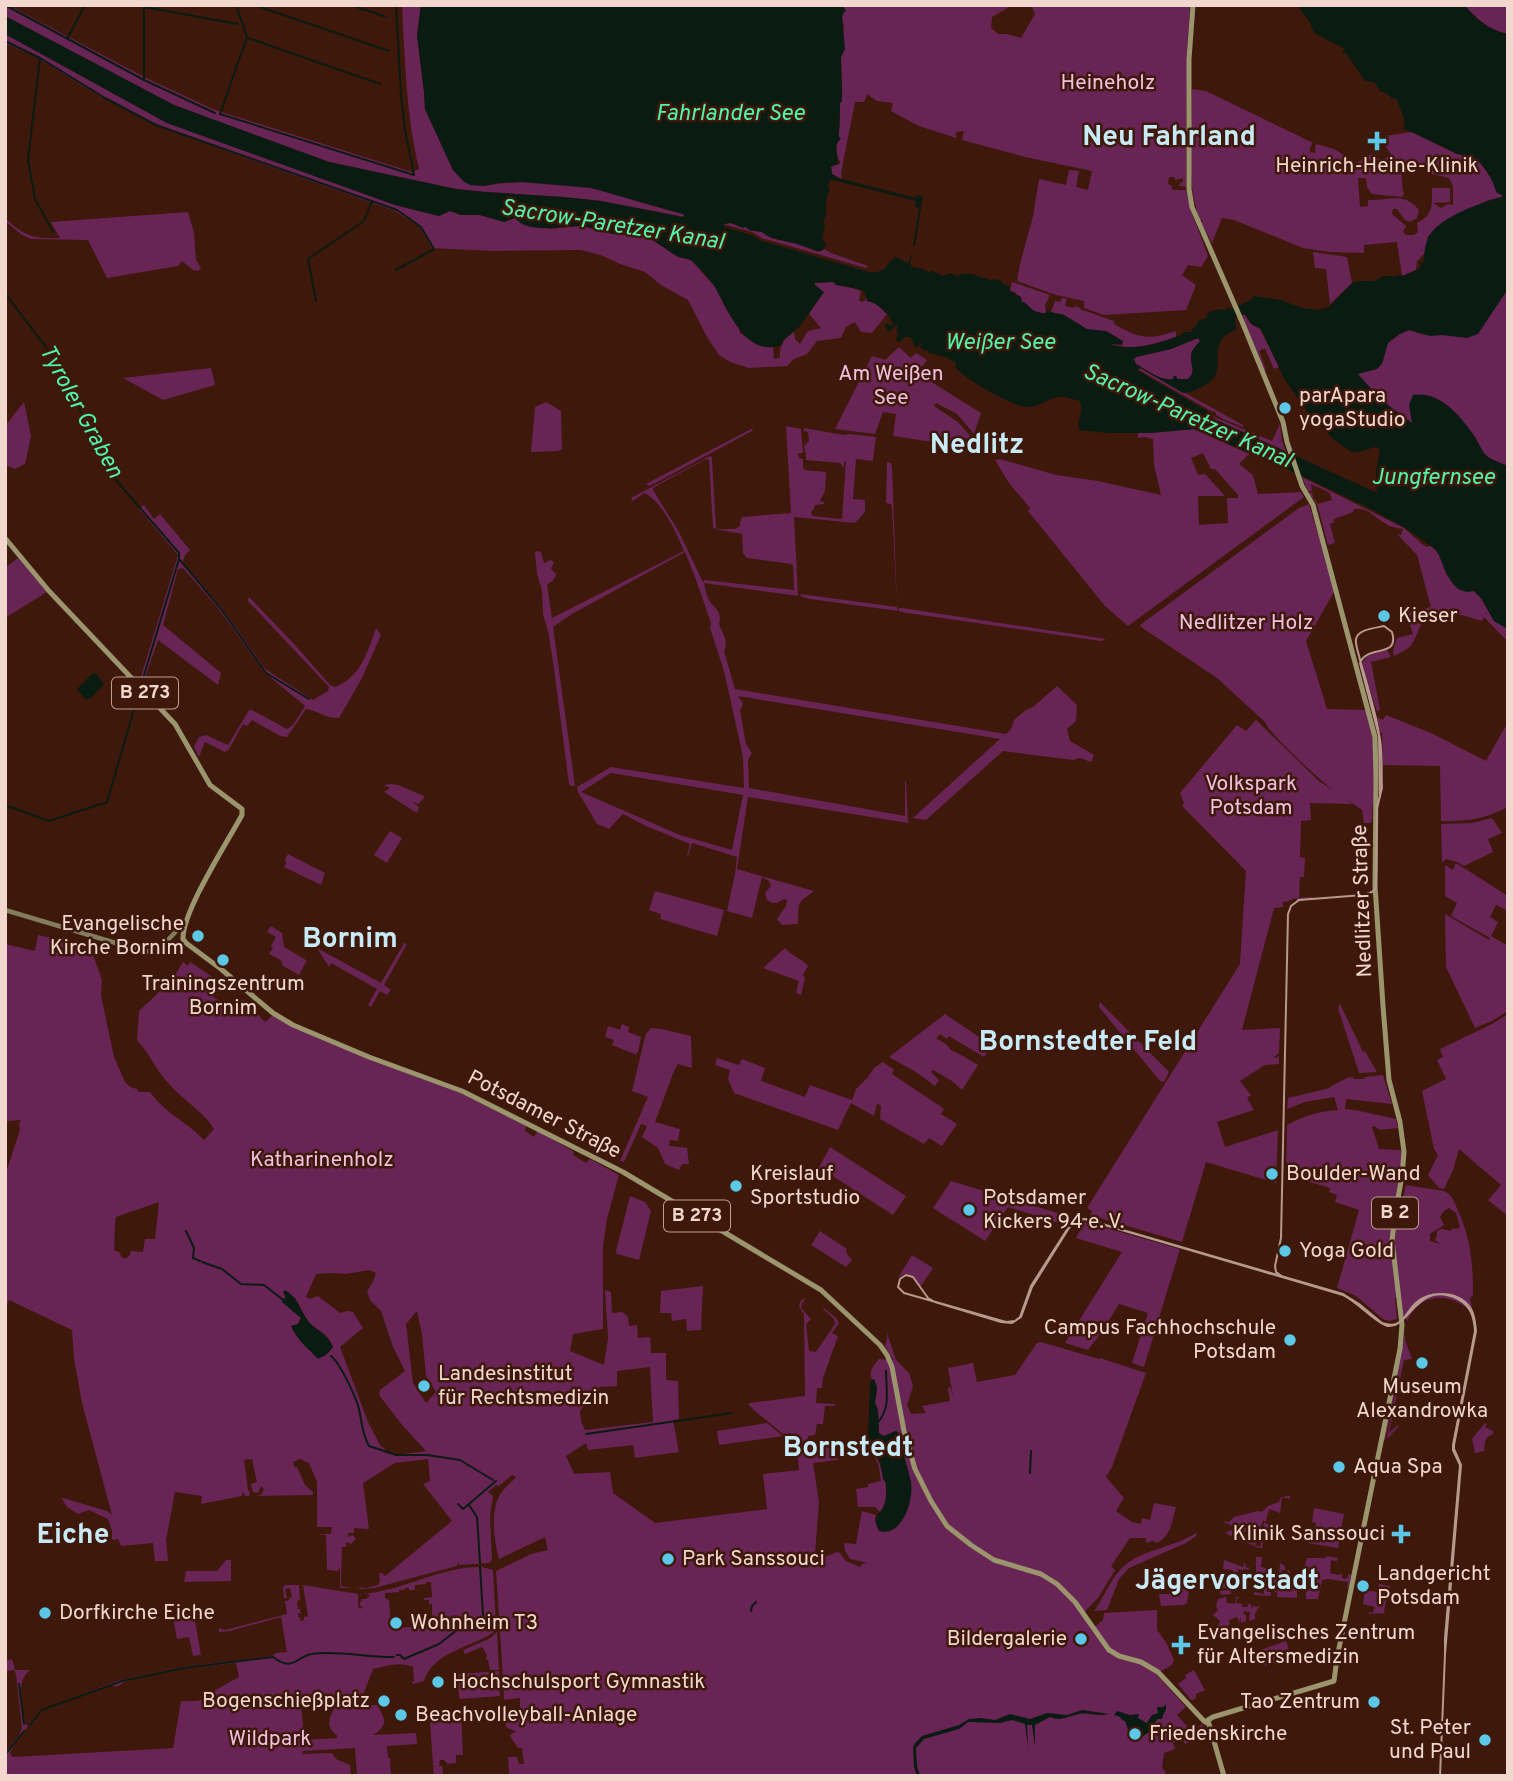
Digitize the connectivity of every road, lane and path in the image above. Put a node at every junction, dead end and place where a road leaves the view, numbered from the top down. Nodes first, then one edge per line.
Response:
1 (1193, 5) edge
2 (5, 538) edge
3 (5, 909) edge
4 (184, 923) junction
5 (172, 937) junction
6 (183, 939) junction
7 (1209, 1724) junction
8 (1224, 1776) edge

1 - 7 main road, Nedlitzer Straße / B 2
2 - 4 main road, B 273
3 - 5 main road
4 - 5 main road
4 - 6 main road, B 273
5 - 6 main road
6 - 7 main road, Potsdamer Straße / B 273
7 - 8 main road

